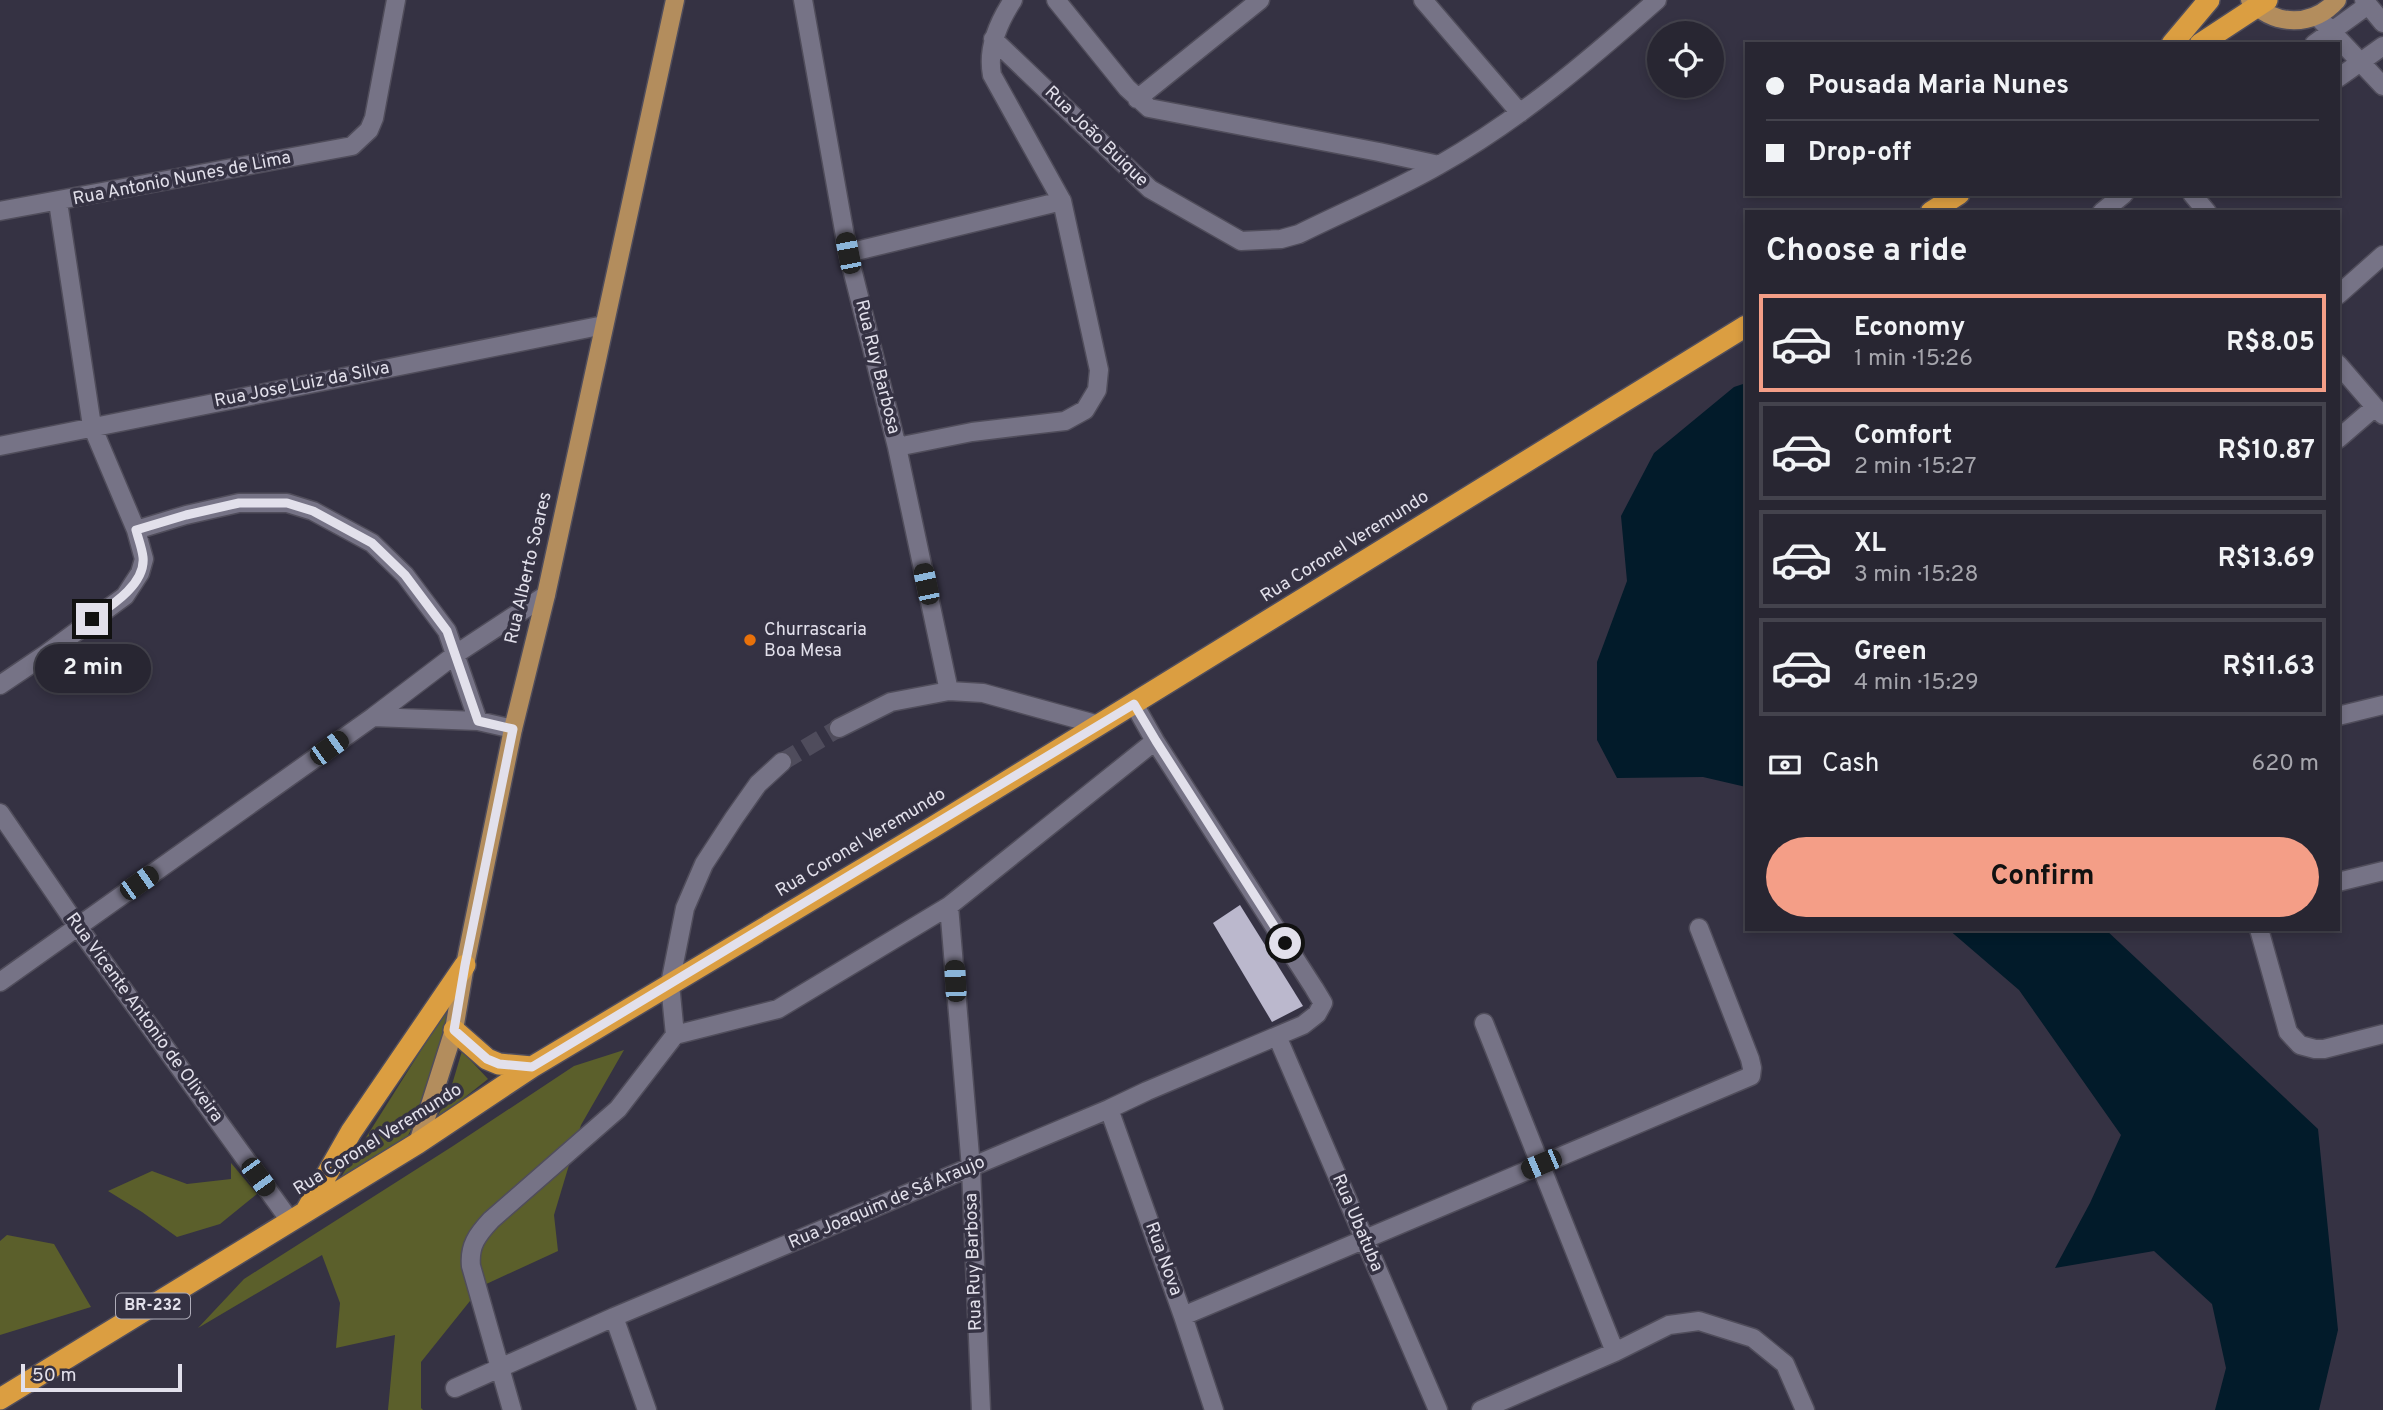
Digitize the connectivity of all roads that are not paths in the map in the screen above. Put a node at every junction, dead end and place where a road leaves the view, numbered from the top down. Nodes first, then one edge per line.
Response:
1 (396, 0) edge
2 (675, 0) edge
3 (803, 0) edge
4 (1013, 0) edge
5 (1056, 0) edge
6 (1260, 0) edge
7 (1423, 0) edge
8 (1657, 0) edge
9 (2209, 0) edge
10 (2337, 0) edge
11 (2257, 2) edge
12 (2366, 2) edge
13 (2317, 16) junction
14 (2383, 23) edge
15 (2332, 32) junction
16 (993, 39) junction
17 (2174, 42) edge
18 (2203, 42) edge
19 (2317, 42) edge
20 (2383, 46) edge
21 (2362, 63) junction
22 (2340, 77) edge
23 (2383, 86) edge
24 (1138, 99) junction
25 (1520, 113) junction
26 (1439, 165) junction
27 (1956, 196) edge
28 (2122, 196) edge
29 (2194, 196) edge
30 (1062, 201) junction
31 (58, 202) junction
32 (1934, 210) edge
33 (2104, 210) edge
34 (2205, 210) edge
35 (0, 211) edge
36 (848, 253) junction
37 (2383, 254) edge
38 (2340, 293) edge
39 (604, 325) junction
40 (1745, 327) edge
41 (2340, 366) edge
42 (2379, 411) edge
43 (92, 426) junction
44 (2340, 438) edge
45 (0, 446) edge
46 (897, 447) junction
47 (136, 530) junction
48 (546, 595) junction
49 (456, 654) junction
50 (0, 685) edge
51 (948, 691) junction
52 (1134, 704) junction
53 (2383, 705) edge
54 (2340, 716) edge
55 (373, 717) junction
56 (478, 721) junction
57 (1099, 725) junction
58 (839, 728) tunnel mouth
59 (513, 729) junction
60 (1156, 741) junction
61 (782, 762) tunnel mouth
62 (0, 813) edge
63 (2383, 871) edge
64 (2340, 882) edge
65 (949, 905) junction
66 (78, 927) junction
67 (1699, 928) dead end
68 (2260, 931) edge
69 (465, 965) junction
70 (0, 982) edge
71 (670, 984) junction
72 (1484, 1023) dead end
73 (454, 1030) junction
74 (2383, 1034) edge
75 (675, 1035) junction
76 (1277, 1036) junction
77 (532, 1067) junction
78 (1109, 1110) junction
79 (418, 1143) junction
80 (1541, 1164) junction
81 (971, 1168) junction
82 (298, 1218) junction
83 (1363, 1239) junction
84 (1183, 1316) junction
85 (614, 1317) junction
86 (1615, 1352) junction
87 (499, 1367) junction
88 (455, 1388) dead end
89 (0, 1399) edge
90 (512, 1410) edge
91 (647, 1410) edge
92 (981, 1410) edge
93 (1214, 1410) edge
94 (1438, 1410) edge
95 (1481, 1410) edge
96 (1805, 1410) edge

1 - 31 street, Rua Antonio Nunes de Lima
2 - 39 main road, Rua Alberto Soares
3 - 36 street, Rua Ruy Barbosa
4 - 16 street
5 - 24 street
6 - 24 street
7 - 25 street
8 - 25 street, Rua João Buique
9 - 17 highway
10 - 13 main road
11 - 13 main road
11 - 18 highway
12 - 14 street
12 - 15 street
13 - 15 street
15 - 19 street
15 - 21 street
16 - 26 street, Rua João Buique
16 - 30 street
20 - 21 street
21 - 22 street
21 - 23 street
24 - 26 street
25 - 26 street, Rua João Buique
27 - 32 highway
28 - 33 street
29 - 34 street
30 - 36 street
30 - 46 street
31 - 35 street, Rua Antonio Nunes de Lima
31 - 43 street
36 - 46 street, Rua Ruy Barbosa
37 - 38 street
39 - 43 street, Rua Jose Luiz da Silva
39 - 48 main road, Rua Alberto Soares
40 - 52 highway, Rua Coronel Veremundo / BR-232
41 - 42 street
42 - 44 street
43 - 45 street, Rua Jose Luiz da Silva
43 - 47 street
46 - 51 street, Rua Ruy Barbosa
47 - 49 street
47 - 50 street
48 - 49 street
48 - 59 main road, Rua Alberto Soares
49 - 55 street
49 - 56 street
51 - 57 street
51 - 58 street
52 - 57 highway, Rua Coronel Veremundo / BR-232
52 - 60 street
53 - 54 street
55 - 56 street
55 - 66 street
56 - 59 street
57 - 71 highway, Rua Coronel Veremundo / BR-232
59 - 69 main road, Rua Alberto Soares
60 - 65 street
60 - 76 street, Rua Joaquim de Sá Araujo
61 - 71 street
62 - 66 street, Rua Vicente Antonio de Oliveira
63 - 64 street
65 - 75 street
65 - 81 street, Rua Ruy Barbosa
66 - 70 street
66 - 82 street, Rua Vicente Antonio de Oliveira
67 - 80 street
68 - 74 street
69 - 73 main road, Rua Alberto Soares
69 - 82 highway
71 - 75 street
71 - 77 highway, Rua Coronel Veremundo / BR-232
72 - 80 street
73 - 77 highway
73 - 79 main road, Rua Alberto Soares
75 - 87 street
76 - 78 street, Rua Joaquim de Sá Araujo
76 - 83 street, Rua Ubatuba
77 - 79 highway, Rua Coronel Veremundo / BR-232
78 - 81 street, Rua Joaquim de Sá Araujo
78 - 84 street, Rua Nova
79 - 82 highway, Rua Coronel Veremundo / BR-232
80 - 83 street
80 - 86 street
81 - 85 street, Rua Joaquim de Sá Araujo
81 - 92 street, Rua Ruy Barbosa
82 - 89 highway, Rua Coronel Veremundo / BR-232
83 - 84 street
83 - 94 street, Rua Ubatuba
84 - 93 street, Rua Nova
85 - 87 street, Rua Joaquim de Sá Araujo
85 - 91 street
86 - 95 street
86 - 96 street
87 - 88 street, Rua Joaquim de Sá Araujo
87 - 90 street

